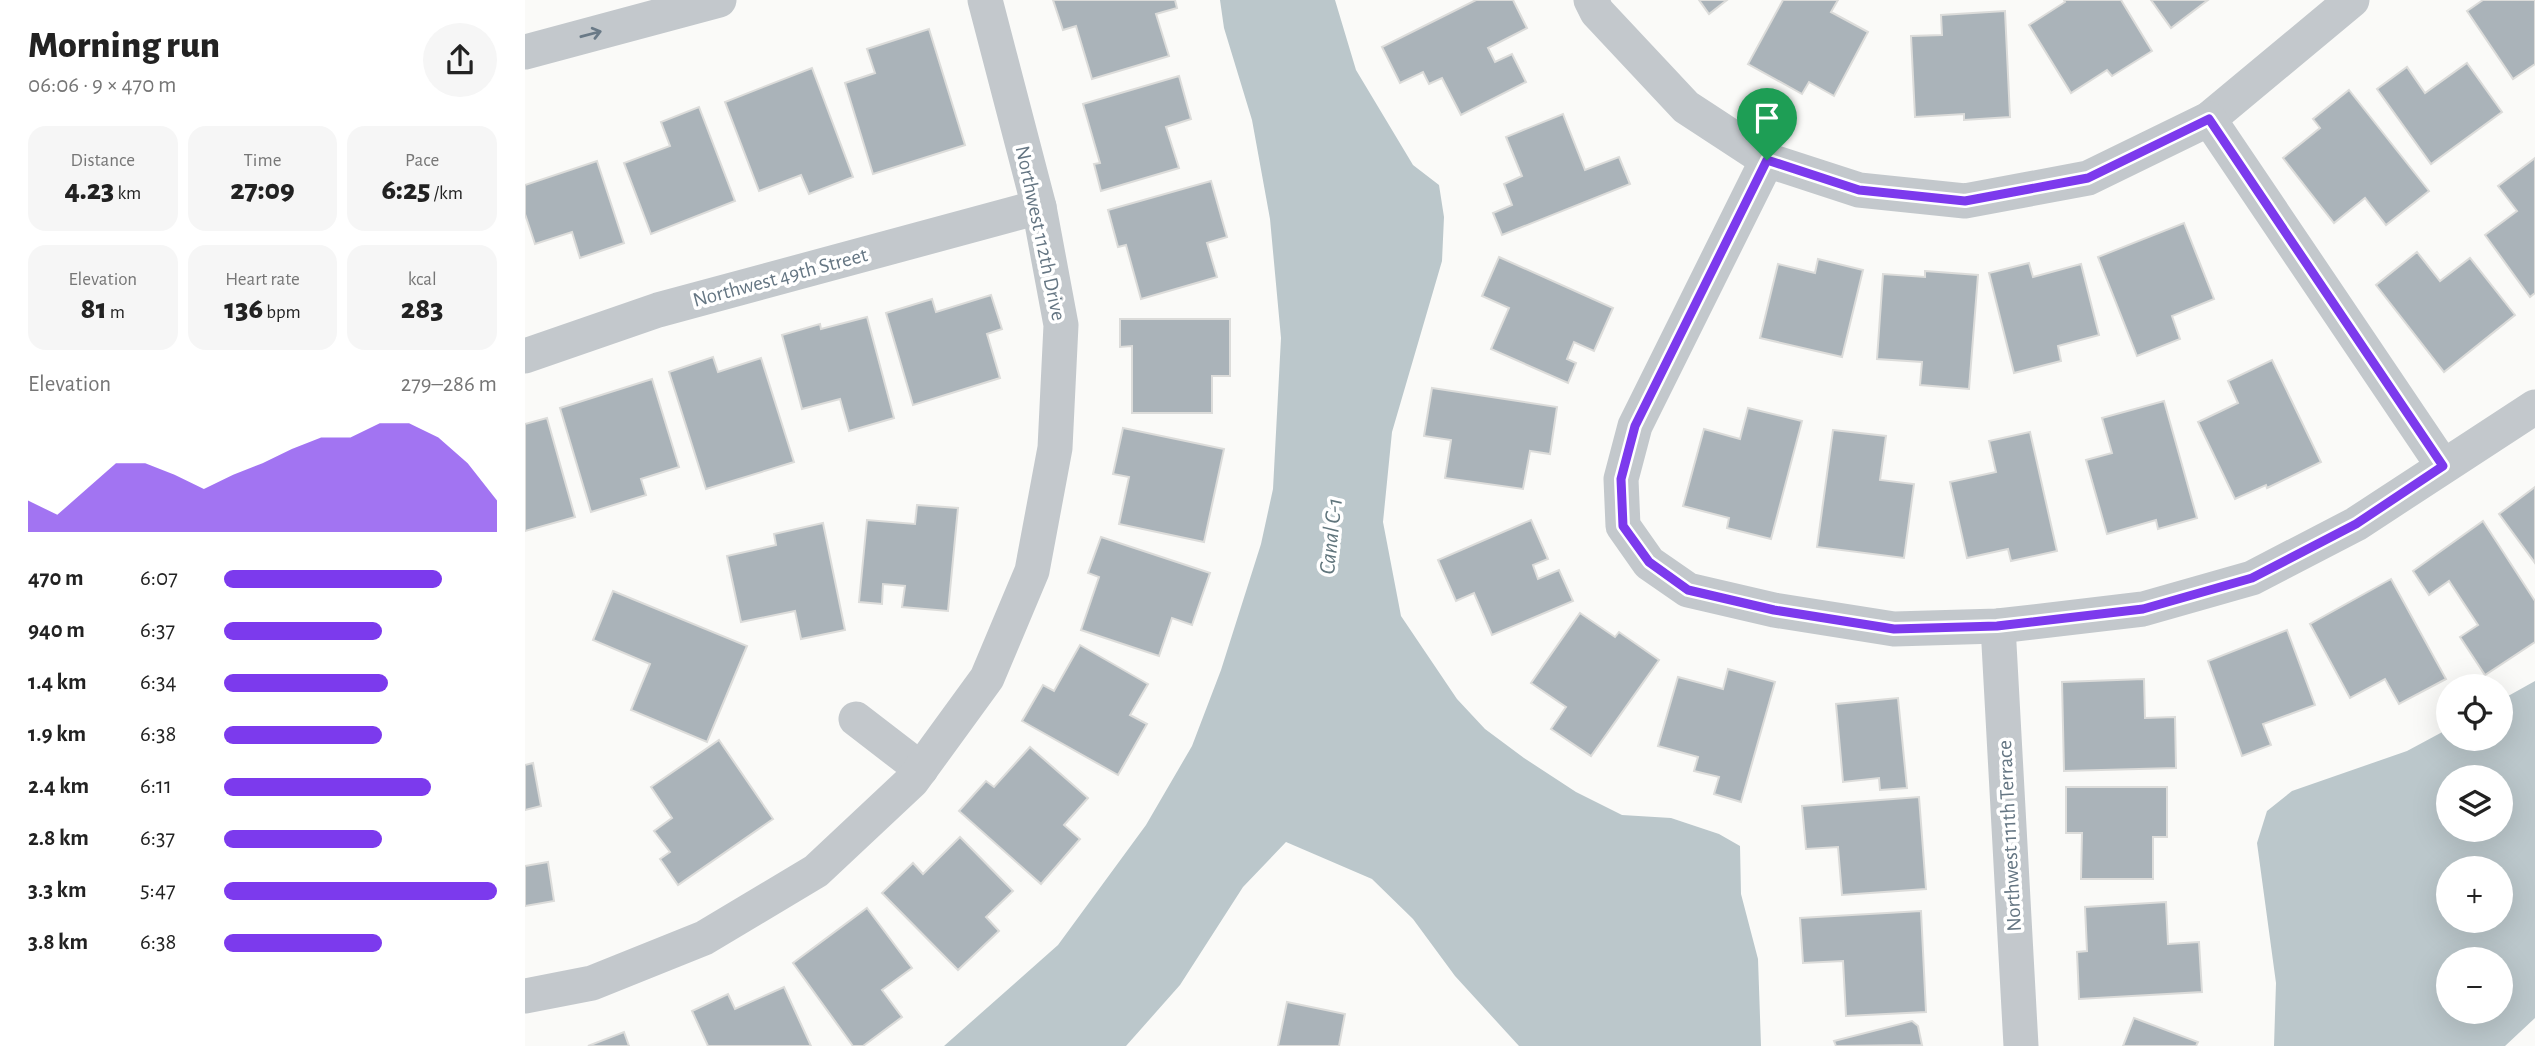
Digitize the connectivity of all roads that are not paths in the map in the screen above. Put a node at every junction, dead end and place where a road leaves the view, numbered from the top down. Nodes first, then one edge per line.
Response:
1 (719, 0) edge
2 (985, 0) edge
3 (1591, 0) edge
4 (2347, 1) edge
5 (525, 52) edge
6 (2209, 119) junction
7 (1767, 160) junction
8 (1039, 207) junction
9 (525, 356) edge
10 (2535, 407) edge
11 (2443, 466) junction
12 (1997, 626) junction
13 (856, 719) dead end
14 (921, 769) junction
15 (525, 996) edge
16 (2021, 1046) edge

5 -> 1 street
2 - 8 street, Northwest 112th Drive
3 - 7 street
4 - 6 street
6 - 7 street
6 - 11 street
7 - 12 street
8 - 9 street, Northwest 49th Street
8 - 14 street, Northwest 112th Drive
10 - 11 street
11 - 12 street
12 - 16 street, Northwest 111th Terrace
13 - 14 street
14 - 15 street, Northwest 112th Drive

